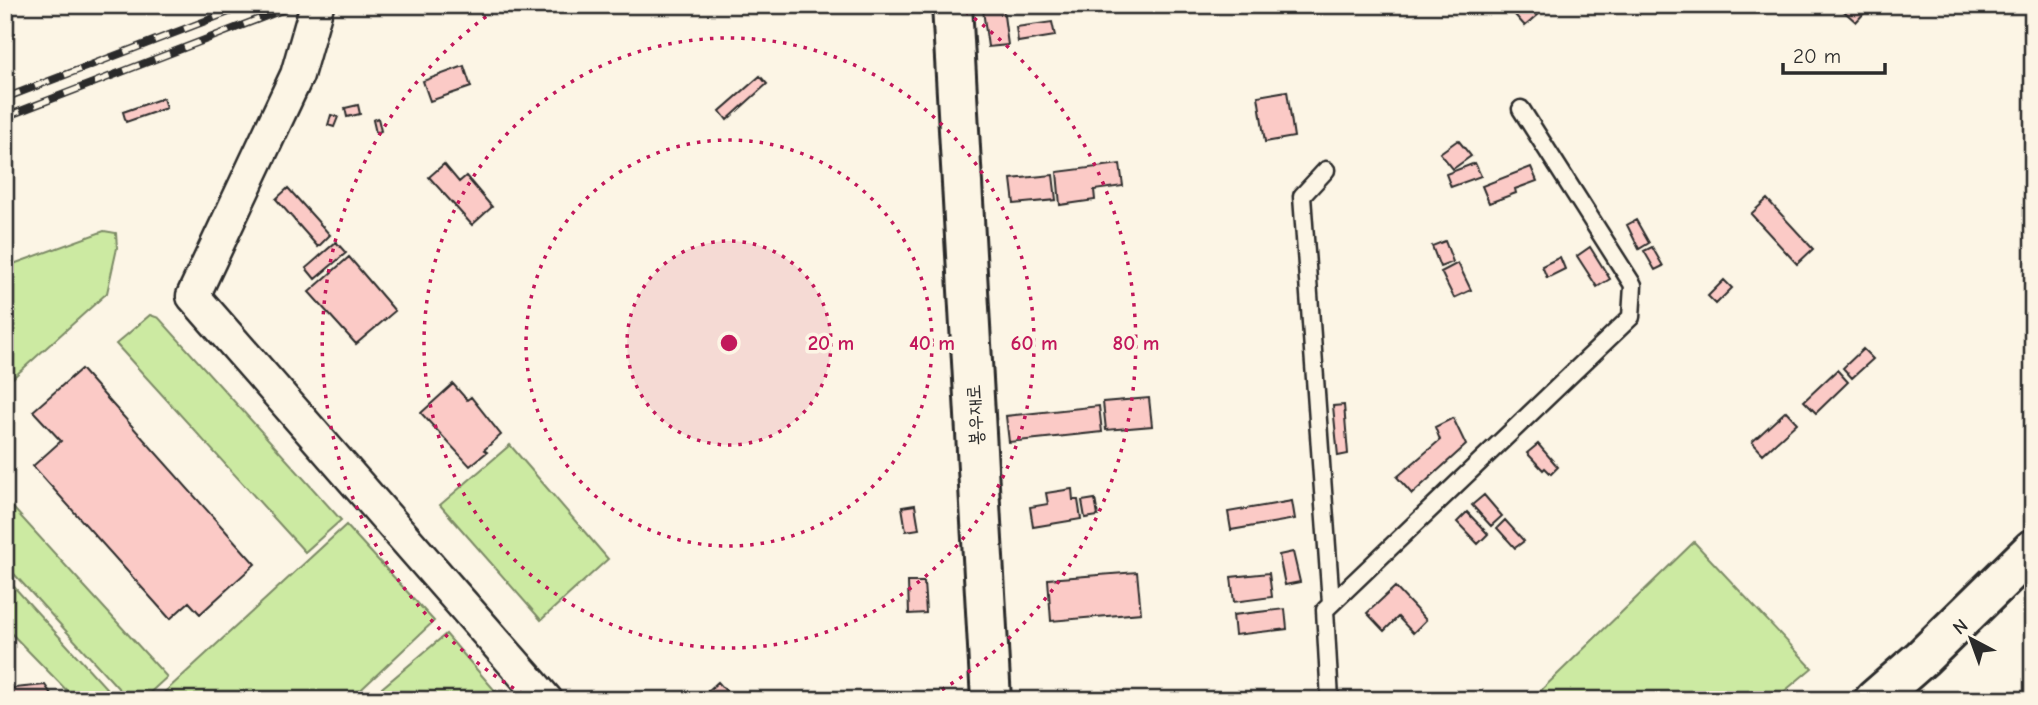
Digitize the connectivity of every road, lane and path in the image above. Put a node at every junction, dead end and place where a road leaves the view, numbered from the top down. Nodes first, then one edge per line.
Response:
1 (317, 5) edge
2 (952, 5) edge
3 (1521, 109) dead end
4 (1326, 170) dead end
5 (2033, 549) edge
6 (2033, 584) edge
7 (1331, 603) junction
8 (547, 700) edge
9 (991, 700) edge
10 (1330, 700) edge
11 (1874, 700) edge
12 (1912, 700) edge

1 - 8 street
2 - 9 street, 봉우재로
3 - 7 lane
4 - 7 lane
5 - 11 street
6 - 12 street
7 - 10 lane

